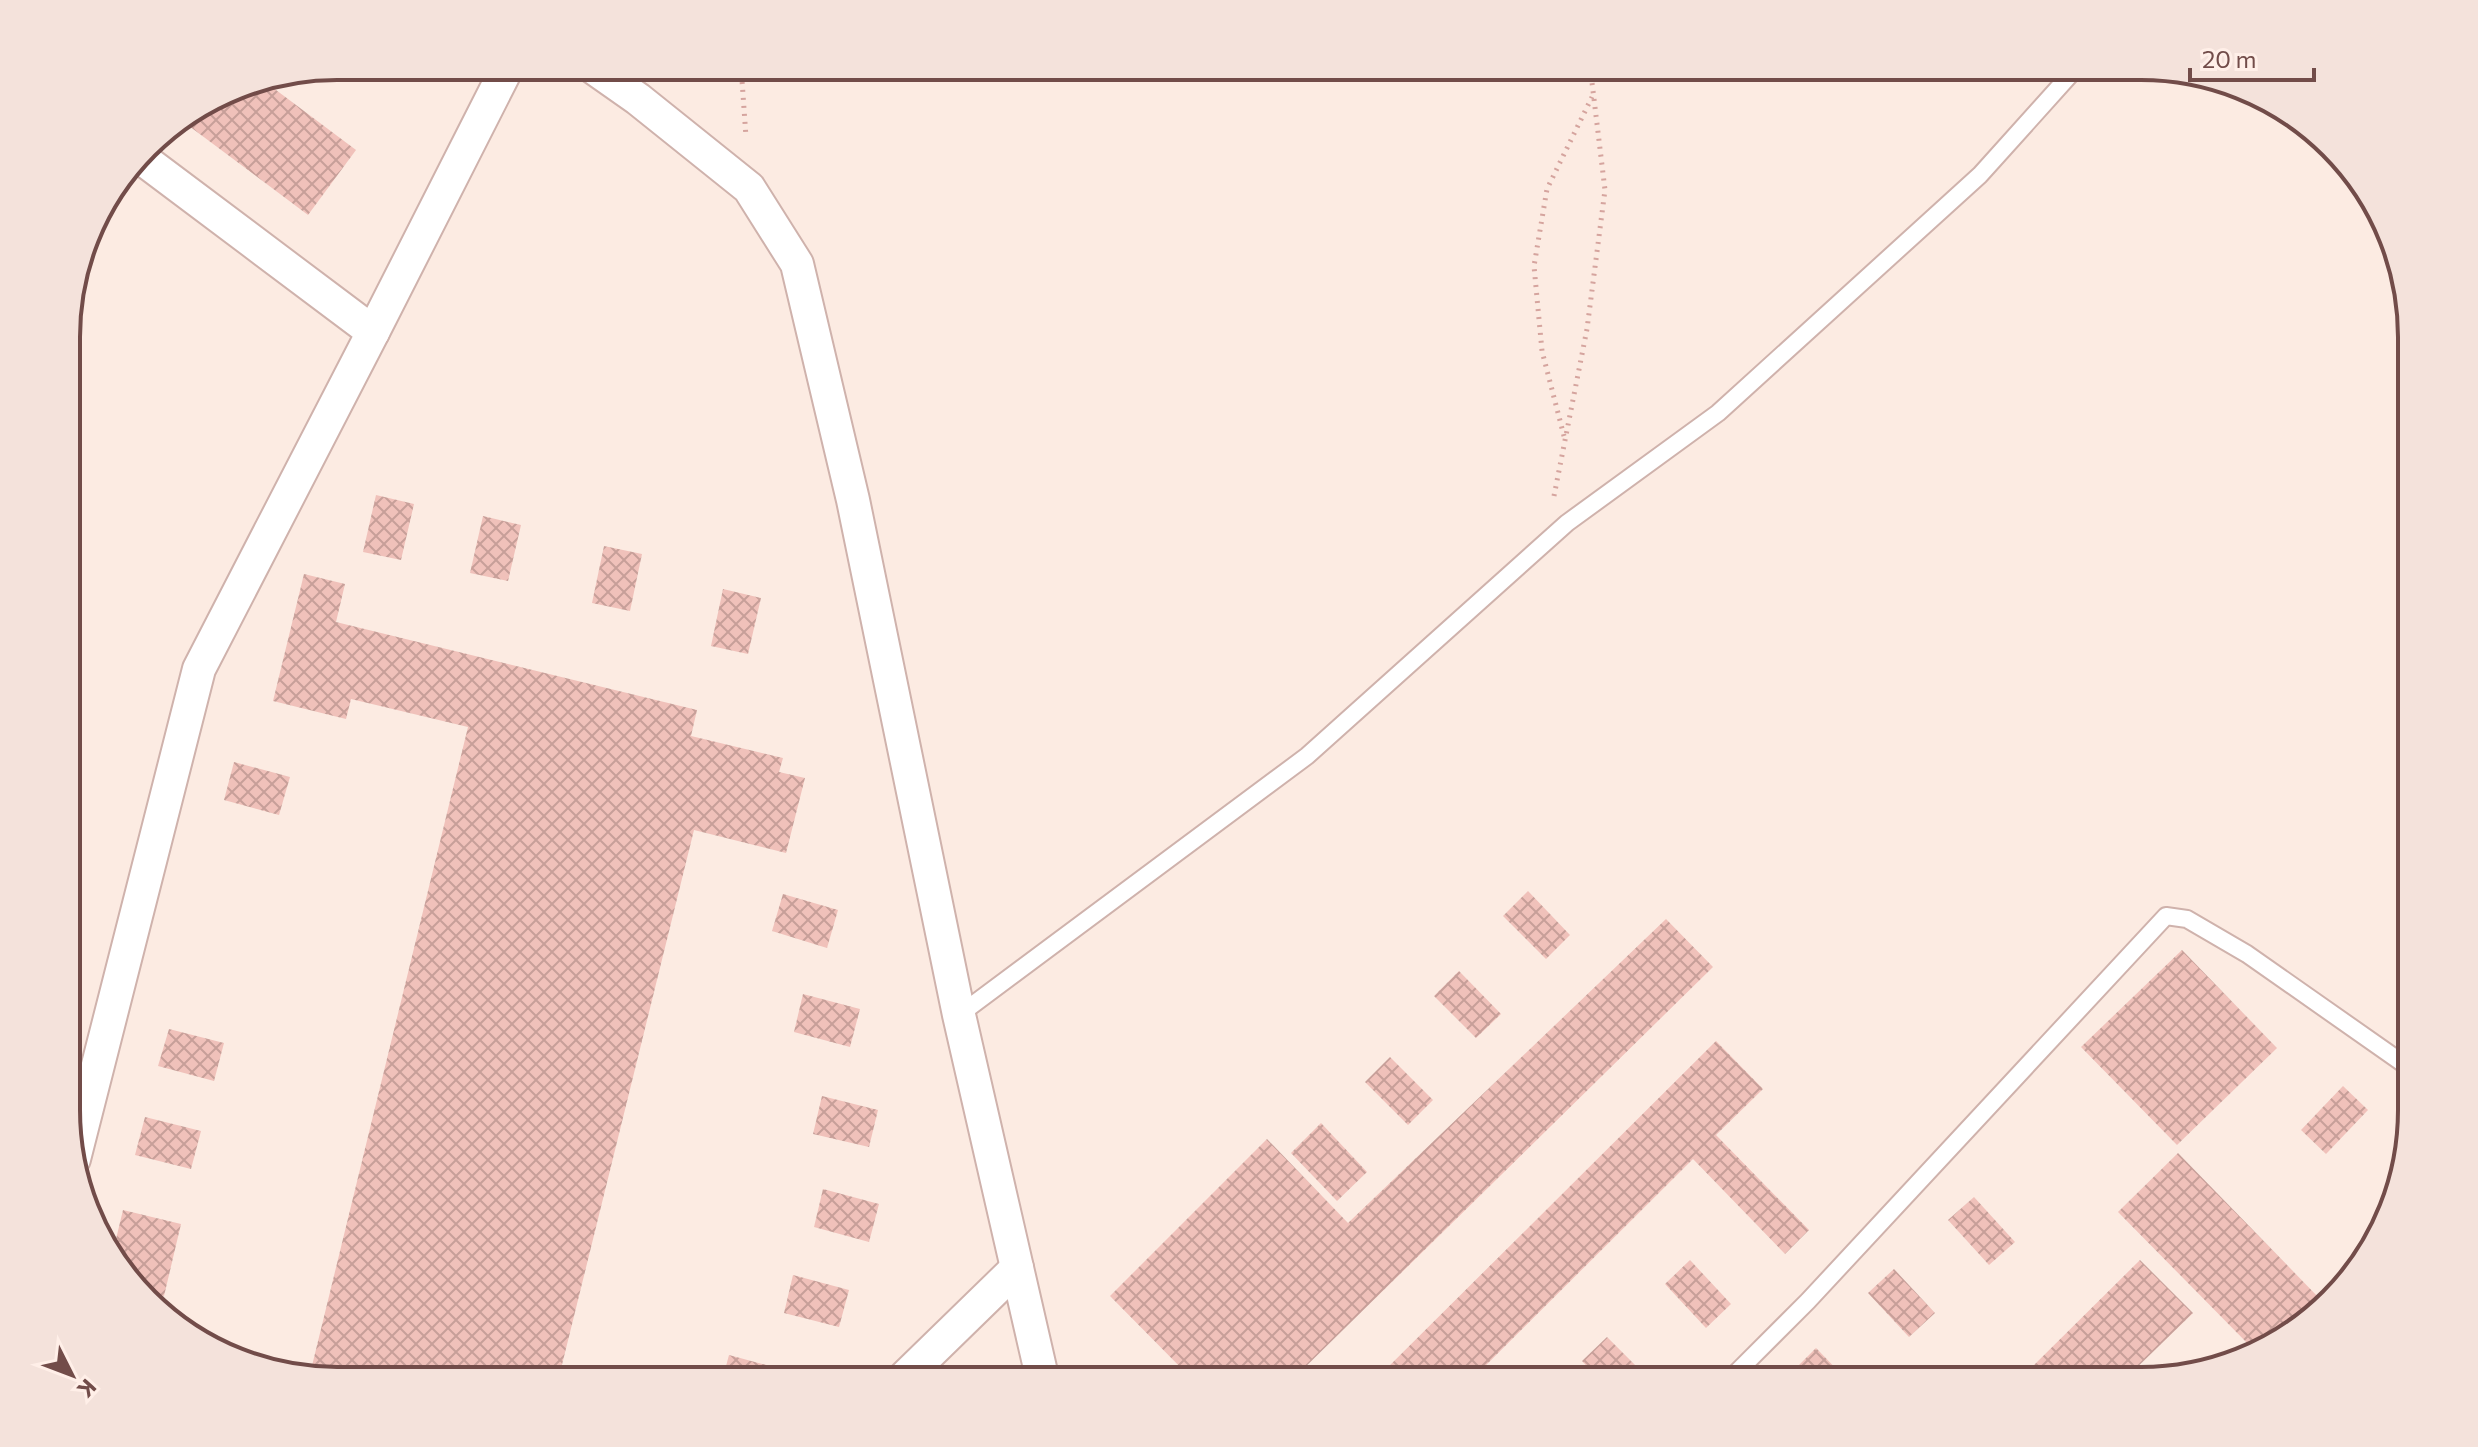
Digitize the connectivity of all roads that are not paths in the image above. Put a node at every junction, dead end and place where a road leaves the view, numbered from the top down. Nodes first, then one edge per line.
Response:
1 (2065, 80) edge
2 (500, 81) edge
3 (612, 81) edge
4 (149, 163) edge
5 (373, 332) junction
6 (959, 1015) junction
7 (2397, 1059) edge
8 (81, 1131) edge
9 (1017, 1268) junction
10 (1743, 1366) edge
11 (916, 1367) edge
12 (1040, 1367) edge

1 - 6 lane
2 - 5 street
3 - 6 street
4 - 5 street
5 - 8 street
6 - 9 street
7 - 10 lane
9 - 11 street
9 - 12 street

